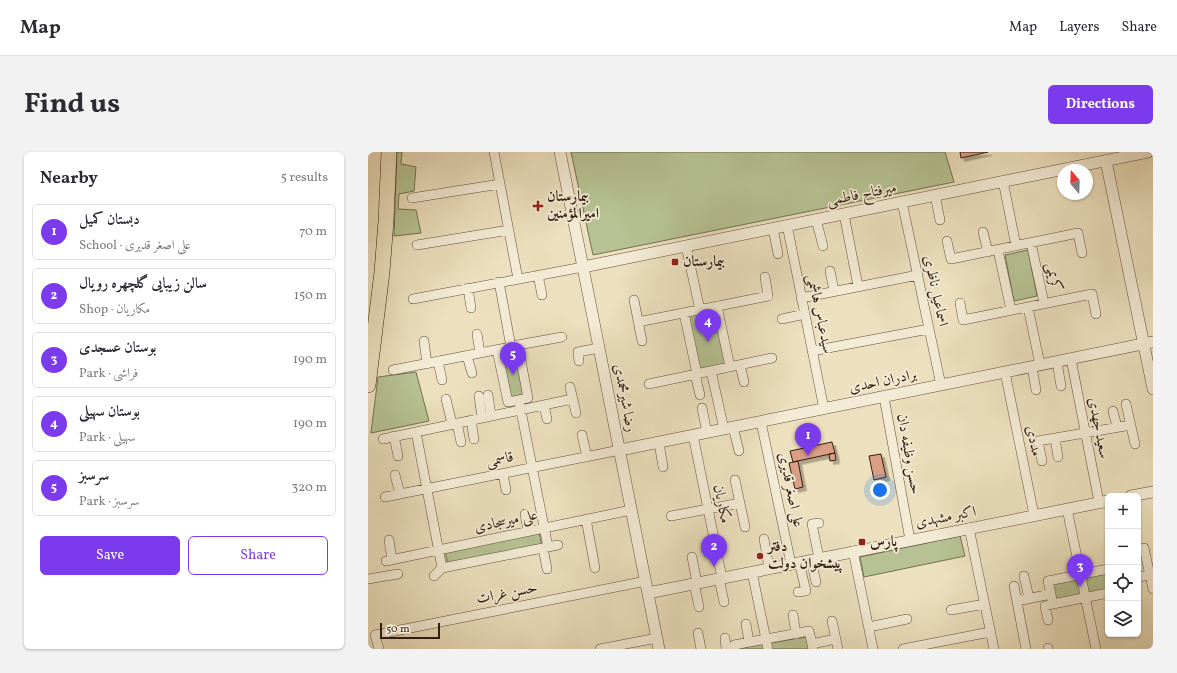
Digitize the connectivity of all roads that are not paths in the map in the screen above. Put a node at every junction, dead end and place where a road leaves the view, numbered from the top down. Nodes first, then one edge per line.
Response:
1 (494, 152) edge
2 (560, 152) edge
3 (1148, 152) edge
4 (386, 153) edge
5 (1106, 161) junction
6 (1003, 182) junction
7 (500, 184) junction
8 (934, 195) junction
9 (412, 198) dead end
10 (902, 202) junction
11 (844, 214) junction
12 (816, 219) junction
13 (940, 220) dead end
14 (787, 225) junction
15 (773, 228) junction
16 (509, 230) junction
17 (982, 232) dead end
18 (947, 241) dead end
19 (1031, 243) junction
20 (417, 246) dead end
21 (686, 246) junction
22 (823, 246) dead end
23 (1016, 246) junction
24 (998, 250) junction
25 (988, 252) junction
26 (1082, 252) dead end
27 (778, 254) dead end
28 (583, 267) junction
29 (830, 271) dead end
30 (538, 275) junction
31 (918, 275) junction
32 (765, 277) dead end
33 (518, 279) junction
34 (499, 282) junction
35 (858, 286) junction
36 (468, 288) junction
37 (834, 291) junction
38 (542, 295) dead end
39 (801, 298) junction
40 (412, 299) dead end
41 (634, 300) dead end
42 (960, 303) dead end
43 (1044, 303) junction
44 (717, 306) junction
45 (1028, 307) junction
46 (472, 308) dead end
47 (700, 310) junction
48 (1011, 310) junction
49 (684, 313) junction
50 (805, 314) junction
51 (1096, 314) dead end
52 (782, 319) dead end
53 (638, 322) junction
54 (929, 329) junction
55 (477, 334) dead end
56 (562, 337) dead end
57 (642, 341) dead end
58 (424, 342) dead end
59 (1148, 343) edge
60 (514, 346) junction
61 (599, 348) junction
62 (496, 350) junction
63 (812, 351) junction
64 (480, 353) junction
65 (467, 356) junction
66 (772, 358) dead end
67 (1070, 359) junction
68 (438, 361) junction
69 (579, 361) dead end
70 (1057, 362) junction
71 (427, 364) junction
72 (740, 365) junction
73 (1036, 366) junction
74 (730, 367) junction
75 (393, 370) dead end
76 (711, 371) junction
77 (1005, 372) junction
78 (472, 373) dead end
79 (696, 374) junction
80 (442, 380) dead end
81 (744, 382) dead end
82 (649, 384) dead end
83 (368, 385) edge
84 (941, 385) junction
85 (1061, 386) dead end
86 (570, 387) dead end
87 (1153, 389) edge
88 (1036, 390) dead end
89 (483, 395) dead end
90 (700, 395) dead end
91 (884, 397) junction
92 (446, 399) dead end
93 (572, 399) junction
94 (519, 400) junction
95 (1126, 404) dead end
96 (544, 405) junction
97 (702, 408) dead end
98 (824, 409) junction
99 (521, 410) junction
100 (1113, 411) dead end
101 (576, 412) dead end
102 (487, 417) junction
103 (547, 419) dead end
104 (472, 420) junction
105 (761, 422) junction
106 (454, 424) junction
107 (1131, 425) junction
108 (1117, 427) junction
109 (728, 428) junction
110 (416, 432) junction
111 (1085, 432) junction
112 (707, 433) junction
113 (693, 435) junction
114 (394, 436) junction
115 (582, 436) dead end
116 (1055, 438) junction
117 (383, 439) dead end
118 (474, 439) dead end
119 (461, 442) dead end
120 (659, 442) junction
121 (1135, 444) dead end
122 (620, 450) junction
123 (739, 451) dead end
124 (398, 456) dead end
125 (587, 457) junction
126 (1058, 457) dead end
127 (1042, 461) dead end
128 (663, 467) dead end
129 (532, 468) junction
130 (502, 474) junction
131 (395, 475) dead end
132 (735, 480) dead end
133 (427, 489) junction
134 (506, 490) dead end
135 (1153, 492) edge
136 (400, 494) junction
137 (1141, 494) edge
138 (385, 497) dead end
139 (1103, 501) edge
140 (740, 503) junction
141 (1067, 509) junction
142 (631, 510) junction
143 (708, 510) junction
144 (525, 514) dead end
145 (1034, 515) junction
146 (671, 516) dead end
147 (586, 519) junction
148 (813, 524) dead end
149 (745, 527) dead end
150 (544, 528) junction
151 (969, 528) junction
152 (528, 531) junction
153 (764, 539) dead end
154 (389, 540) dead end
155 (910, 540) junction
156 (558, 545) dead end
157 (546, 548) junction
158 (1144, 548) dead end
159 (439, 550) junction
160 (853, 551) junction
161 (692, 557) dead end
162 (815, 559) junction
163 (795, 563) junction
164 (442, 568) junction
165 (595, 568) dead end
166 (769, 568) junction
167 (547, 569) dead end
168 (1105, 570) edge
169 (752, 572) junction
170 (398, 574) dead end
171 (1081, 574) junction
172 (1150, 575) junction
173 (434, 576) dead end
174 (1024, 576) dead end
175 (1141, 576) edge
176 (720, 578) junction
177 (368, 579) edge
178 (646, 581) junction
179 (816, 582) dead end
180 (695, 583) junction
181 (1014, 586) dead end
182 (1153, 589) edge
183 (648, 592) junction
184 (798, 592) dead end
185 (1051, 594) junction
186 (1105, 594) edge
187 (1086, 597) junction
188 (1029, 598) junction
189 (1017, 601) junction
190 (724, 602) dead end
191 (984, 604) junction
192 (1053, 604) junction
193 (699, 607) dead end
194 (951, 610) dead end
195 (793, 615) dead end
196 (907, 619) dead end
197 (1048, 620) dead end
198 (832, 621) dead end
199 (746, 624) dead end
200 (869, 627) junction
201 (990, 632) junction
202 (698, 633) dead end
203 (796, 634) junction
204 (725, 638) dead end
205 (835, 638) junction
206 (766, 640) junction
207 (749, 642) junction
208 (658, 644) edge
209 (823, 645) edge
210 (812, 646) edge
211 (379, 649) edge
212 (600, 649) edge
213 (701, 649) edge
214 (726, 649) edge
215 (735, 649) edge
216 (768, 649) edge
217 (838, 649) edge
218 (874, 649) edge
219 (903, 649) edge
220 (994, 649) edge
221 (1026, 649) edge
222 (1096, 649) edge

1 - 7 street
2 - 28 street, رضا شیرمحمدی
3 - 5 street, میرفتاح فاطمی
4 - 83 highway
5 - 6 street, میرفتاح فاطمی
5 - 59 street
6 - 8 street, میرفتاح فاطمی
6 - 23 street
7 - 9 street
7 - 16 street
8 - 10 street, میرفتاح فاطمی
8 - 13 street
10 - 11 street, میرفتاح فاطمی
10 - 31 street, اسماعیل ناظری
11 - 12 street, میرفتاح فاطمی
11 - 35 street
12 - 14 street, میرفتاح فاطمی
12 - 22 street
14 - 15 street, میرفتاح فاطمی
14 - 39 street, سیدعباس هاشمی
15 - 21 street, میرفتاح فاطمی
15 - 27 street
16 - 20 street
16 - 33 street
17 - 25 street
18 - 25 street
19 - 23 street
19 - 26 street
19 - 43 street, کریمی
21 - 28 street, میرفتاح فاطمی
21 - 47 street
23 - 24 street
24 - 25 street
24 - 48 street
28 - 30 street
28 - 61 street, رضا شیرمحمدی
29 - 37 street
30 - 33 street
30 - 38 street
31 - 35 street
31 - 54 street, اسماعیل ناظری
32 - 44 street
33 - 34 street
34 - 36 street
34 - 60 street
35 - 37 street
36 - 40 street
36 - 46 street
37 - 39 street
39 - 50 street, سیدعباس هاشمی
41 - 53 street
42 - 48 street, کریمی
43 - 45 street, کریمی
43 - 51 street
44 - 47 street
44 - 74 street
45 - 48 street, کریمی
45 - 73 street
47 - 49 street
49 - 53 street
49 - 79 street
50 - 52 street
50 - 63 street, سیدعباس هاشمی
53 - 57 street
54 - 63 street
54 - 84 street, اسماعیل ناظری
55 - 64 street
56 - 60 street
58 - 71 street
59 - 67 street, برادران احدی
59 - 87 street
60 - 62 street
60 - 94 street
61 - 69 street
61 - 122 street, رضا شیرمحمدی
62 - 64 street
62 - 94 street
63 - 98 street, سیدعباس هاشمی
64 - 65 street
65 - 68 street
65 - 78 street
66 - 72 street
67 - 70 street, برادران احدی
67 - 111 street, سعید جهدی
68 - 71 street
68 - 80 street
70 - 73 street, برادران احدی
70 - 85 street
71 - 75 street
72 - 74 street
72 - 81 street
73 - 77 street, برادران احدی
73 - 88 street
74 - 76 street
76 - 79 street
76 - 109 street
77 - 84 street, برادران احدی
77 - 145 street, مددی
79 - 82 street
79 - 90 street
84 - 91 street, برادران احدی
86 - 93 street
89 - 102 street
91 - 98 street, برادران احدی
91 - 155 street, حسن وظیفه دان
92 - 106 street
93 - 96 street
93 - 101 street
94 - 99 street
95 - 107 street
96 - 99 street
96 - 103 street
97 - 112 street
98 - 105 street, برادران احدی
99 - 102 street
99 - 129 street
100 - 108 street
102 - 104 street
104 - 106 street
104 - 118 street
105 - 109 street, برادران احدی
105 - 163 street, علی اصغر قدیری
106 - 110 street
106 - 119 street
107 - 108 street
107 - 121 street
108 - 111 street
109 - 112 street, برادران احدی
109 - 123 street
110 - 114 street
110 - 133 street
111 - 116 street
111 - 139 street, سعید جهدی
112 - 113 street, برادران احدی
113 - 120 street, برادران احدی
113 - 143 street, مکاریان
114 - 117 street
114 - 124 street
115 - 125 street
116 - 126 street
116 - 127 street
120 - 122 street, برادران احدی
120 - 128 street
122 - 125 street, قاسمی
122 - 142 street, رضا شیرمحمدی
125 - 129 street, قاسمی
129 - 130 street, قاسمی
129 - 150 street
130 - 133 street, قاسمی
130 - 134 street
131 - 136 street
132 - 140 street
133 - 136 street, قاسمی
133 - 159 street
135 - 137 street
136 - 138 street, قاسمی
139 - 141 street, اکبر مشهدی
140 - 143 street
140 - 149 street
141 - 145 street, اکبر مشهدی
141 - 171 street
142 - 147 street, علی میرسجادی
142 - 178 street, رضا شیرمحمدی
143 - 146 street
143 - 176 street, مکاریان
144 - 152 street
145 - 151 street, اکبر مشهدی
147 - 150 street, علی میرسجادی
147 - 165 street
148 - 162 street
150 - 152 street, علی میرسجادی
150 - 157 street
151 - 155 street, اکبر مشهدی
151 - 191 street
152 - 159 street, علی میرسجادی
153 - 166 street
154 - 159 street, علی میرسجادی
155 - 160 street, اکبر مشهدی
156 - 157 street
157 - 164 street
157 - 167 street
158 - 172 street
159 - 164 street
160 - 162 street, اکبر مشهدی
160 - 200 street
161 - 180 street
162 - 163 street, اکبر مشهدی
162 - 179 street
163 - 166 street, اکبر مشهدی
163 - 184 street, علی اصغر قدیری
164 - 173 street
166 - 169 street, اکبر مشهدی
168 - 171 street
169 - 176 street, اکبر مشهدی
169 - 206 street
170 - 177 street
171 - 185 street
171 - 187 street
172 - 175 street
172 - 182 street
174 - 188 street
176 - 180 street, اکبر مشهدی
176 - 190 street, مکاریان
178 - 183 street, رضا شیرمحمدی
178 - 211 street, حسن غرات
180 - 183 street, اکبر مشهدی
180 - 193 street
181 - 189 street
183 - 208 street, رضا شیرمحمدی
185 - 188 street
185 - 192 street
186 - 187 street
187 - 192 street
187 - 222 street
188 - 189 street
189 - 221 street
191 - 194 street
191 - 201 street
192 - 197 street
195 - 203 street
196 - 200 street
198 - 205 street
199 - 207 street
200 - 218 street
201 - 219 street
201 - 220 street
202 - 213 street
203 - 206 street
203 - 210 street
204 - 214 street
205 - 209 street
205 - 217 street
206 - 207 street
206 - 216 street
207 - 215 street
208 - 212 street
209 - 210 street

